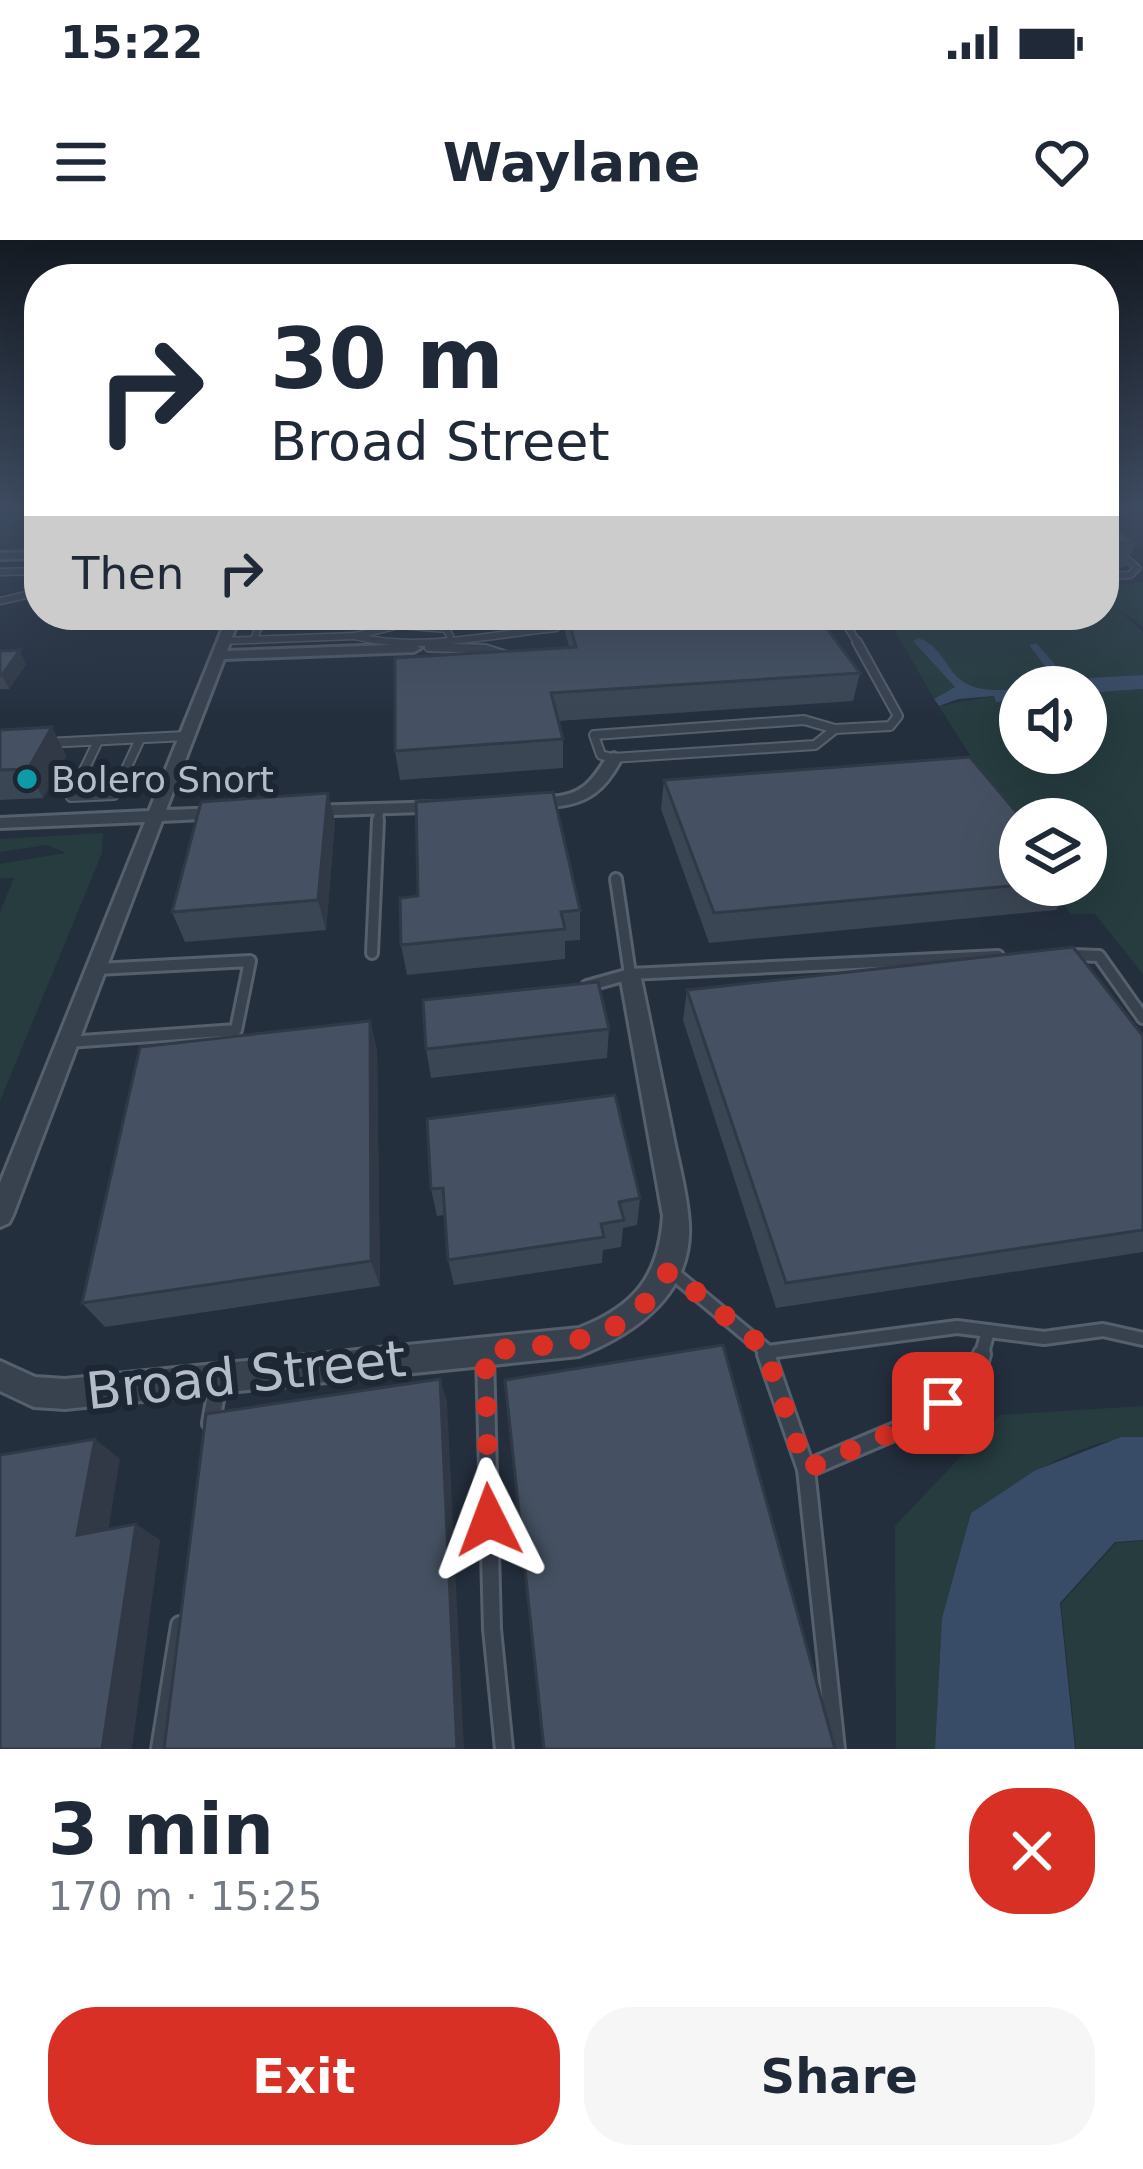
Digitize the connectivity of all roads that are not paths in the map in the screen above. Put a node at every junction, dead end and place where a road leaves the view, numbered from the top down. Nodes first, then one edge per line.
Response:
1 (228, 630) edge
2 (258, 630) edge
3 (368, 630) edge
4 (447, 630) edge
5 (530, 630) edge
6 (849, 630) edge
7 (355, 636) junction
8 (450, 636) junction
9 (254, 640) junction
10 (221, 648) junction
11 (414, 648) joint
12 (519, 663) edge
13 (835, 730) junction
14 (186, 736) junction
15 (140, 739) junction
16 (98, 741) junction
17 (39, 744) edge
18 (614, 758) junction
19 (513, 804) edge
20 (470, 806) edge
21 (379, 810) junction
22 (244, 812) edge
23 (290, 812) edge
24 (155, 814) junction
25 (0, 823) edge
26 (616, 879) dead end
27 (372, 953) dead end
28 (1013, 956) edge
29 (1054, 956) edge
30 (96, 969) junction
31 (630, 974) junction
32 (566, 991) edge
33 (1143, 1018) edge
34 (68, 1042) junction
35 (0, 1215) edge
36 (669, 1270) junction
37 (988, 1331) junction
38 (1143, 1339) edge
39 (764, 1348) junction
40 (485, 1351) junction
41 (0, 1376) edge
42 (218, 1379) junction
43 (208, 1447) edge
44 (806, 1469) junction
45 (182, 1608) edge
46 (160, 1749) edge
47 (504, 1749) edge
48 (836, 1749) edge

1 - 10 street
2 - 9 lane
3 - 7 lane
4 - 8 lane
5 - 8 lane
6 - 13 lane
7 - 8 lane
7 - 9 lane
9 - 10 lane
10 - 11 street
10 - 14 street
11 - 12 lane
13 - 18 lane
13 - 18 lane
14 - 15 lane
14 - 24 street
15 - 16 lane
15 - 16 lane
16 - 17 lane
18 - 19 street
20 - 21 street
21 - 23 street
21 - 27 lane
22 - 24 street
24 - 25 street
24 - 30 street
26 - 31 lane
28 - 31 lane
29 - 33 lane
30 - 34 street
30 - 34 lane
31 - 32 lane
31 - 36 street
34 - 35 street
36 - 39 lane
36 - 40 street, Broad Street
37 - 38 lane
37 - 39 lane
37 - 44 lane
39 - 44 lane
40 - 42 street, Broad Street
40 - 47 lane
41 - 42 street, Broad Street
42 - 43 lane
44 - 48 lane
45 - 46 lane

